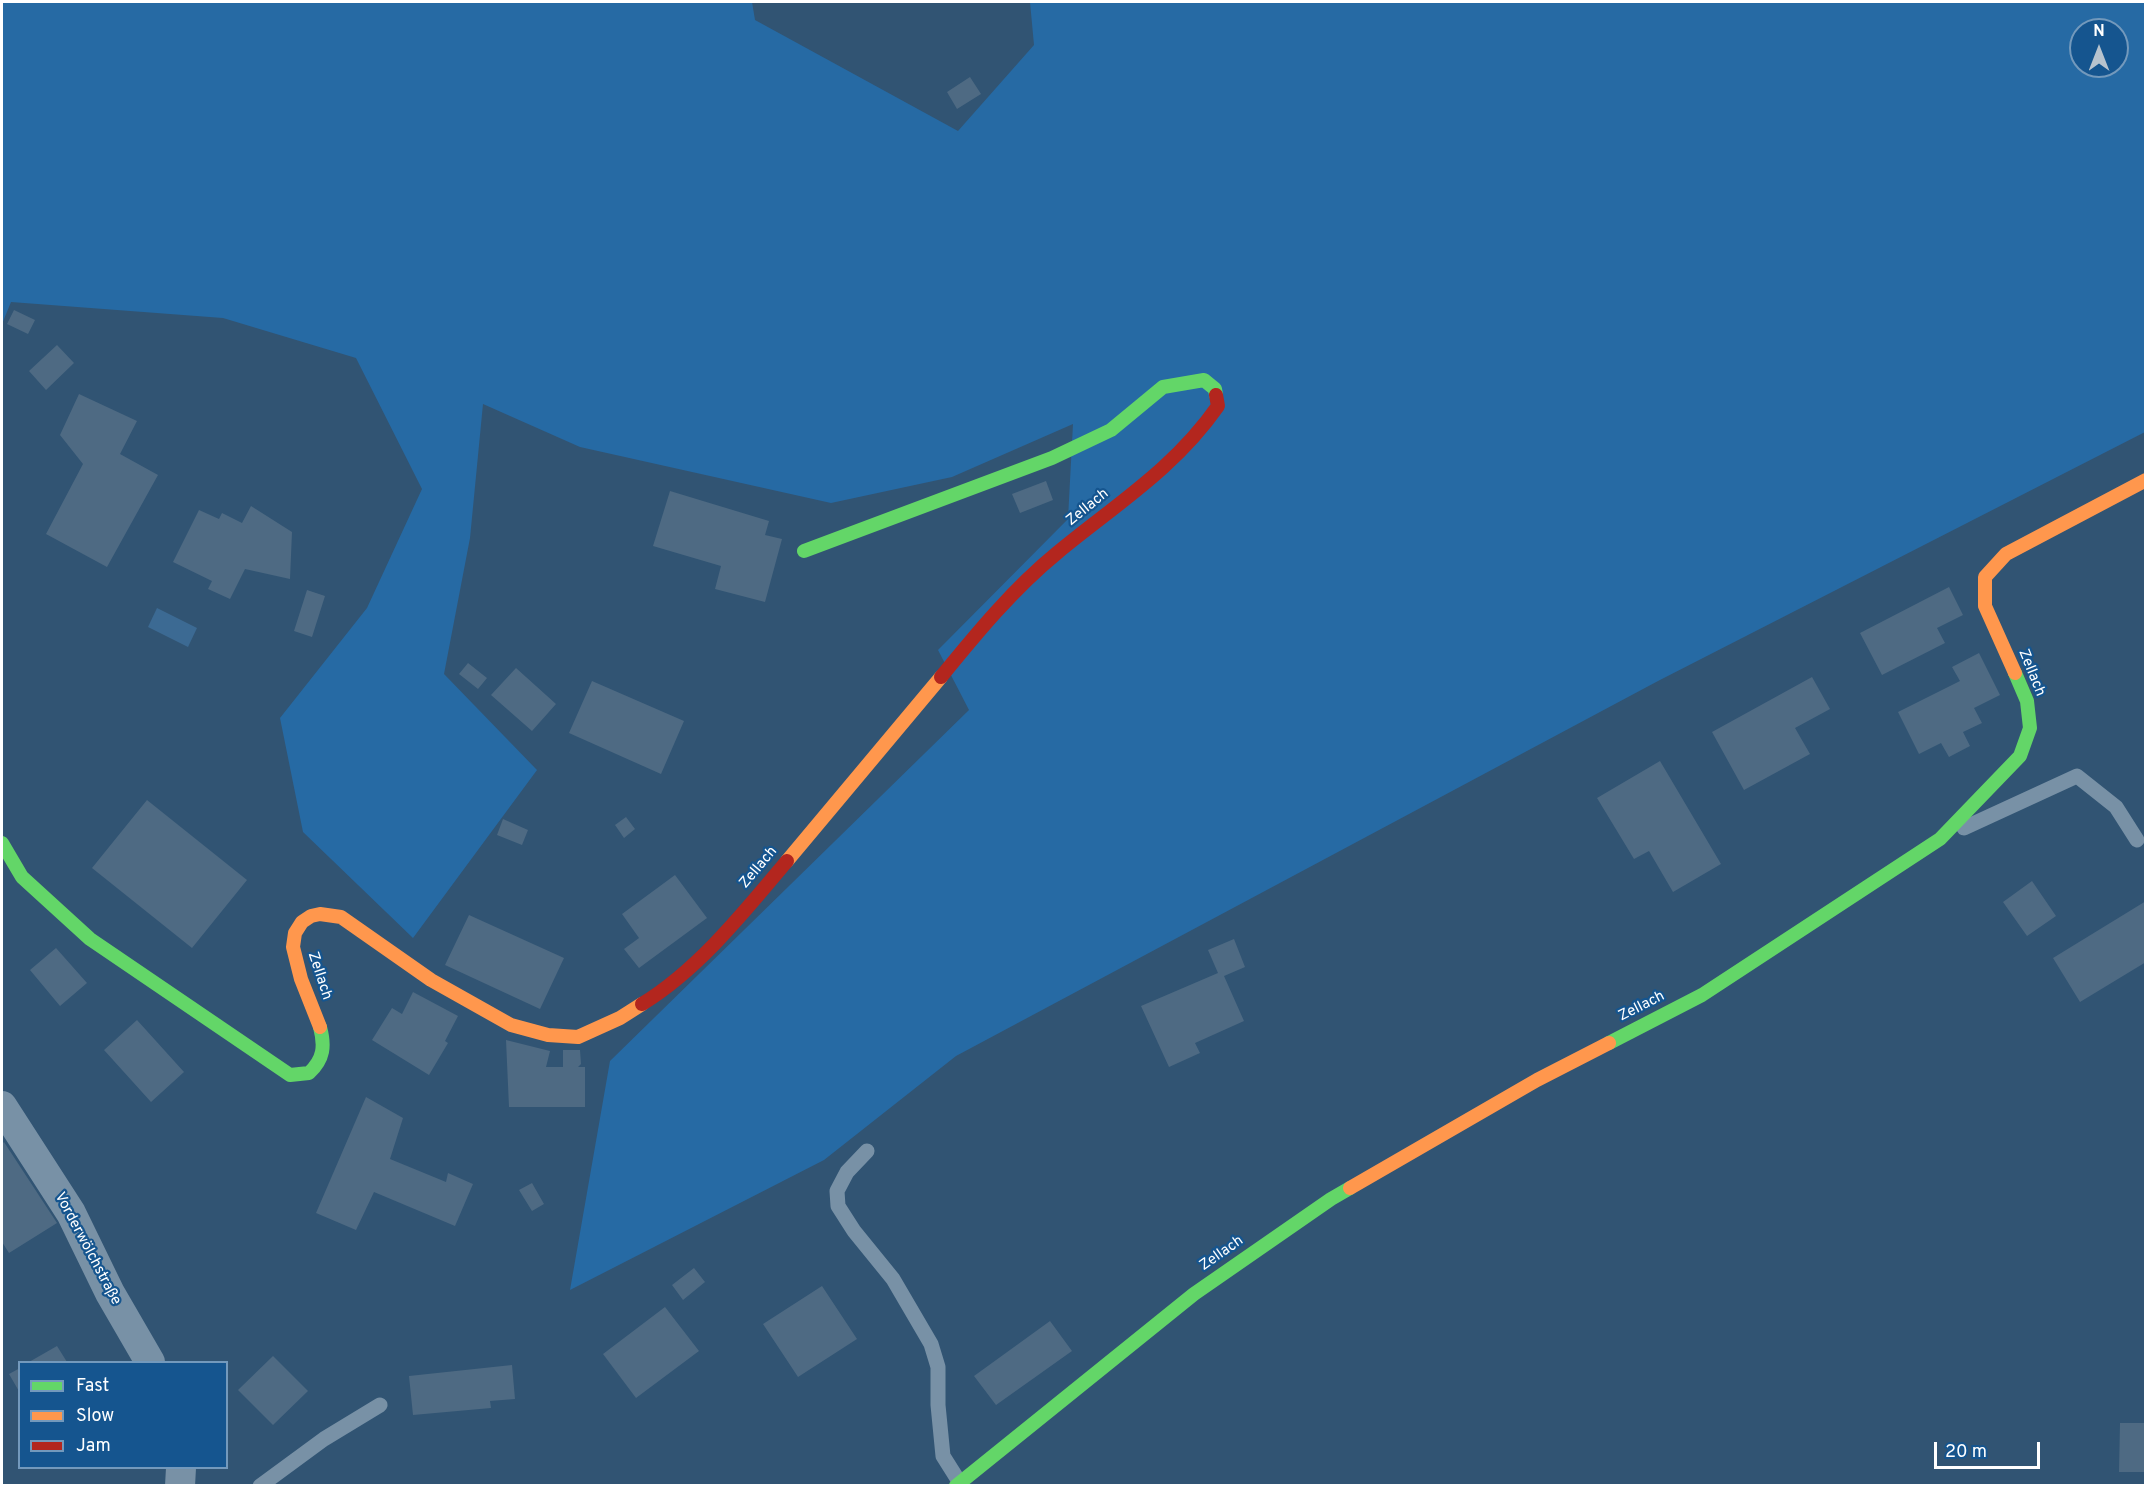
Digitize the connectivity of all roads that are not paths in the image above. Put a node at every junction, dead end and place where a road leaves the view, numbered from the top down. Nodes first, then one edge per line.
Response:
1 (2145, 480) edge
2 (804, 551) dead end
3 (1940, 839) junction
4 (2137, 840) dead end
5 (2, 843) edge
6 (2, 1106) edge
7 (867, 1151) dead end
8 (149, 1361) edge
9 (380, 1405) dead end
10 (181, 1469) edge
11 (958, 1484) edge
12 (180, 1485) edge
13 (260, 1485) edge

1 - 3 street, Zellach
2 - 5 street, Zellach
3 - 4 lane
3 - 11 street, Zellach
6 - 8 street, Vorderwölchstraße
7 - 11 lane
9 - 13 lane
10 - 12 street

